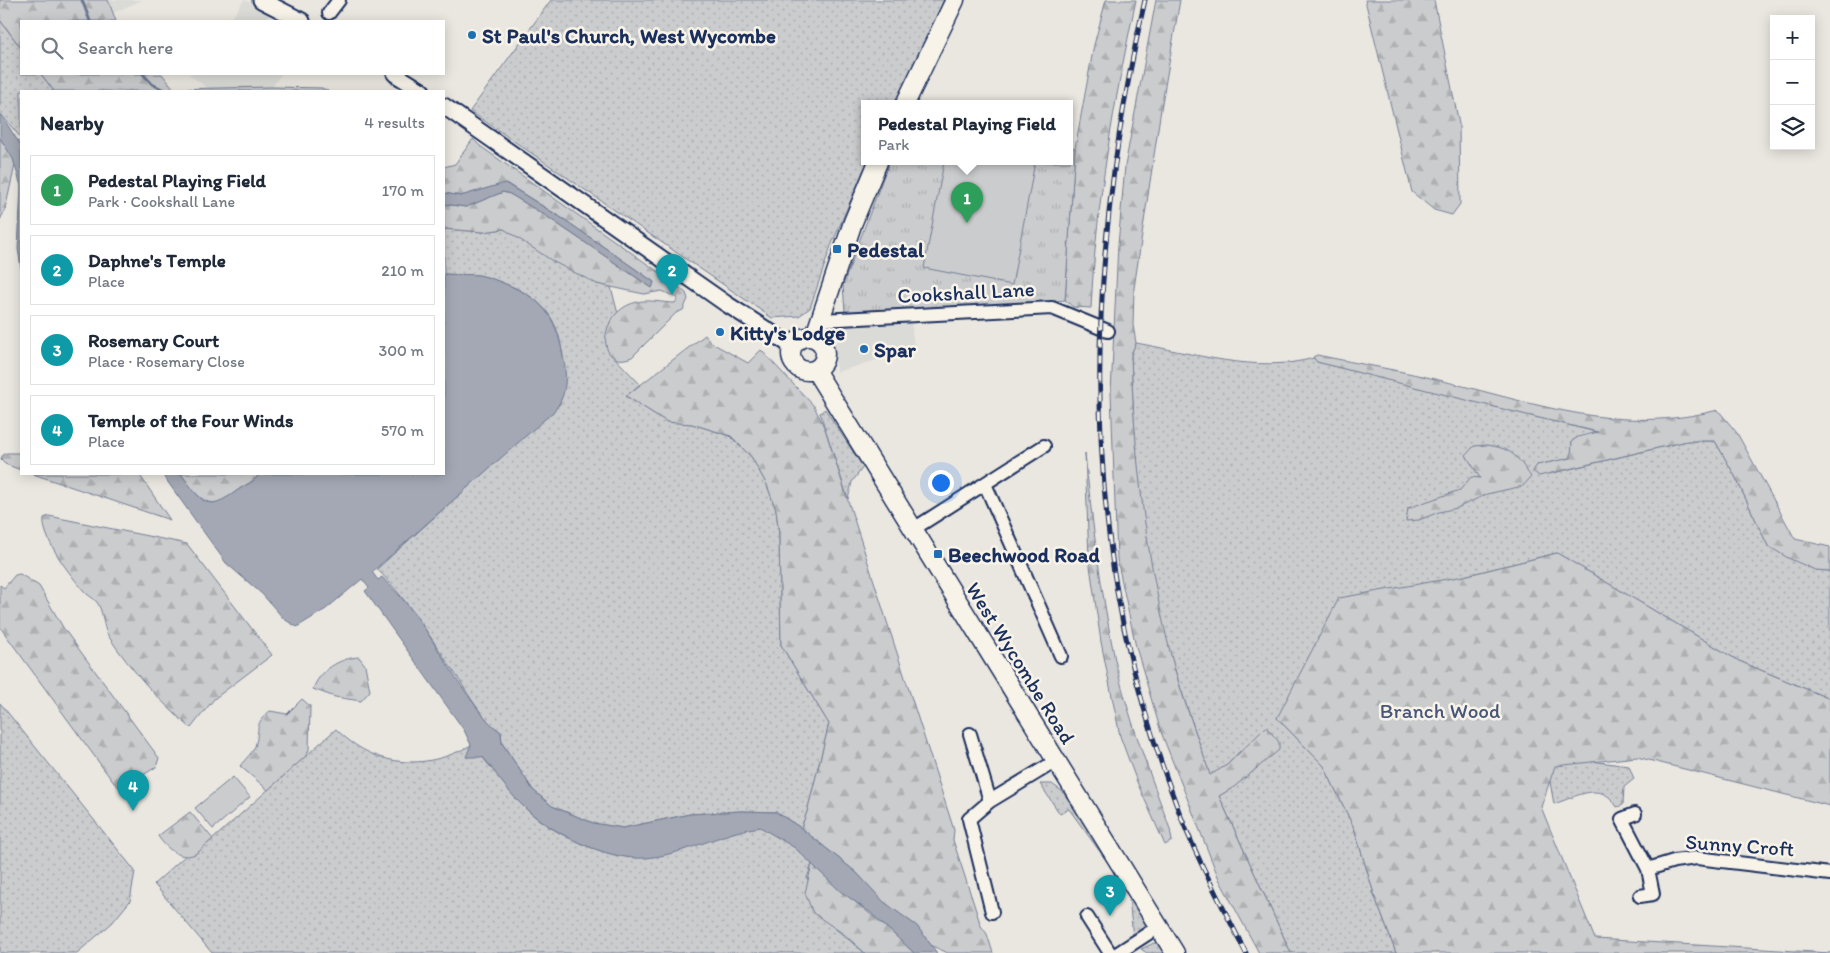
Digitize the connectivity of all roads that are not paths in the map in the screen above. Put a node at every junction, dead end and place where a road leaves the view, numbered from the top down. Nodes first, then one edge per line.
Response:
1 (261, 0) edge
2 (339, 0) edge
3 (955, 0) edge
4 (329, 13) dead end
5 (300, 20) edge
6 (397, 75) edge
7 (420, 90) edge
8 (907, 100) edge
9 (445, 107) edge
10 (877, 165) edge
11 (821, 320) junction
12 (1108, 331) dead end
13 (814, 338) junction
14 (792, 346) junction
15 (815, 370) junction
16 (1044, 446) dead end
17 (985, 484) junction
18 (912, 530) junction
19 (1061, 656) dead end
20 (970, 734) dead end
21 (1056, 761) junction
22 (990, 801) junction
23 (1635, 814) dead end
24 (1648, 869) junction
25 (1830, 874) edge
26 (1640, 896) dead end
27 (992, 912) dead end
28 (1087, 917) dead end
29 (1158, 926) junction
30 (1110, 953) edge
31 (1118, 953) edge
32 (1175, 953) edge

1 - 5 main road
2 - 4 street
3 - 8 highway
6 - 7 main road
9 - 14 main road
10 - 11 highway
11 - 12 street, Cookshall Lane
11 - 13 highway
13 - 14 highway
13 - 15 highway
14 - 15 highway
15 - 18 highway, West Wycombe Road
16 - 17 street
17 - 18 street
17 - 19 street
18 - 21 highway, West Wycombe Road
20 - 22 street
21 - 22 street
21 - 29 highway, West Wycombe Road
22 - 27 street
23 - 24 street
24 - 25 street, Sunny Croft
24 - 26 street
28 - 30 street
29 - 31 street
29 - 32 highway, West Wycombe Road

